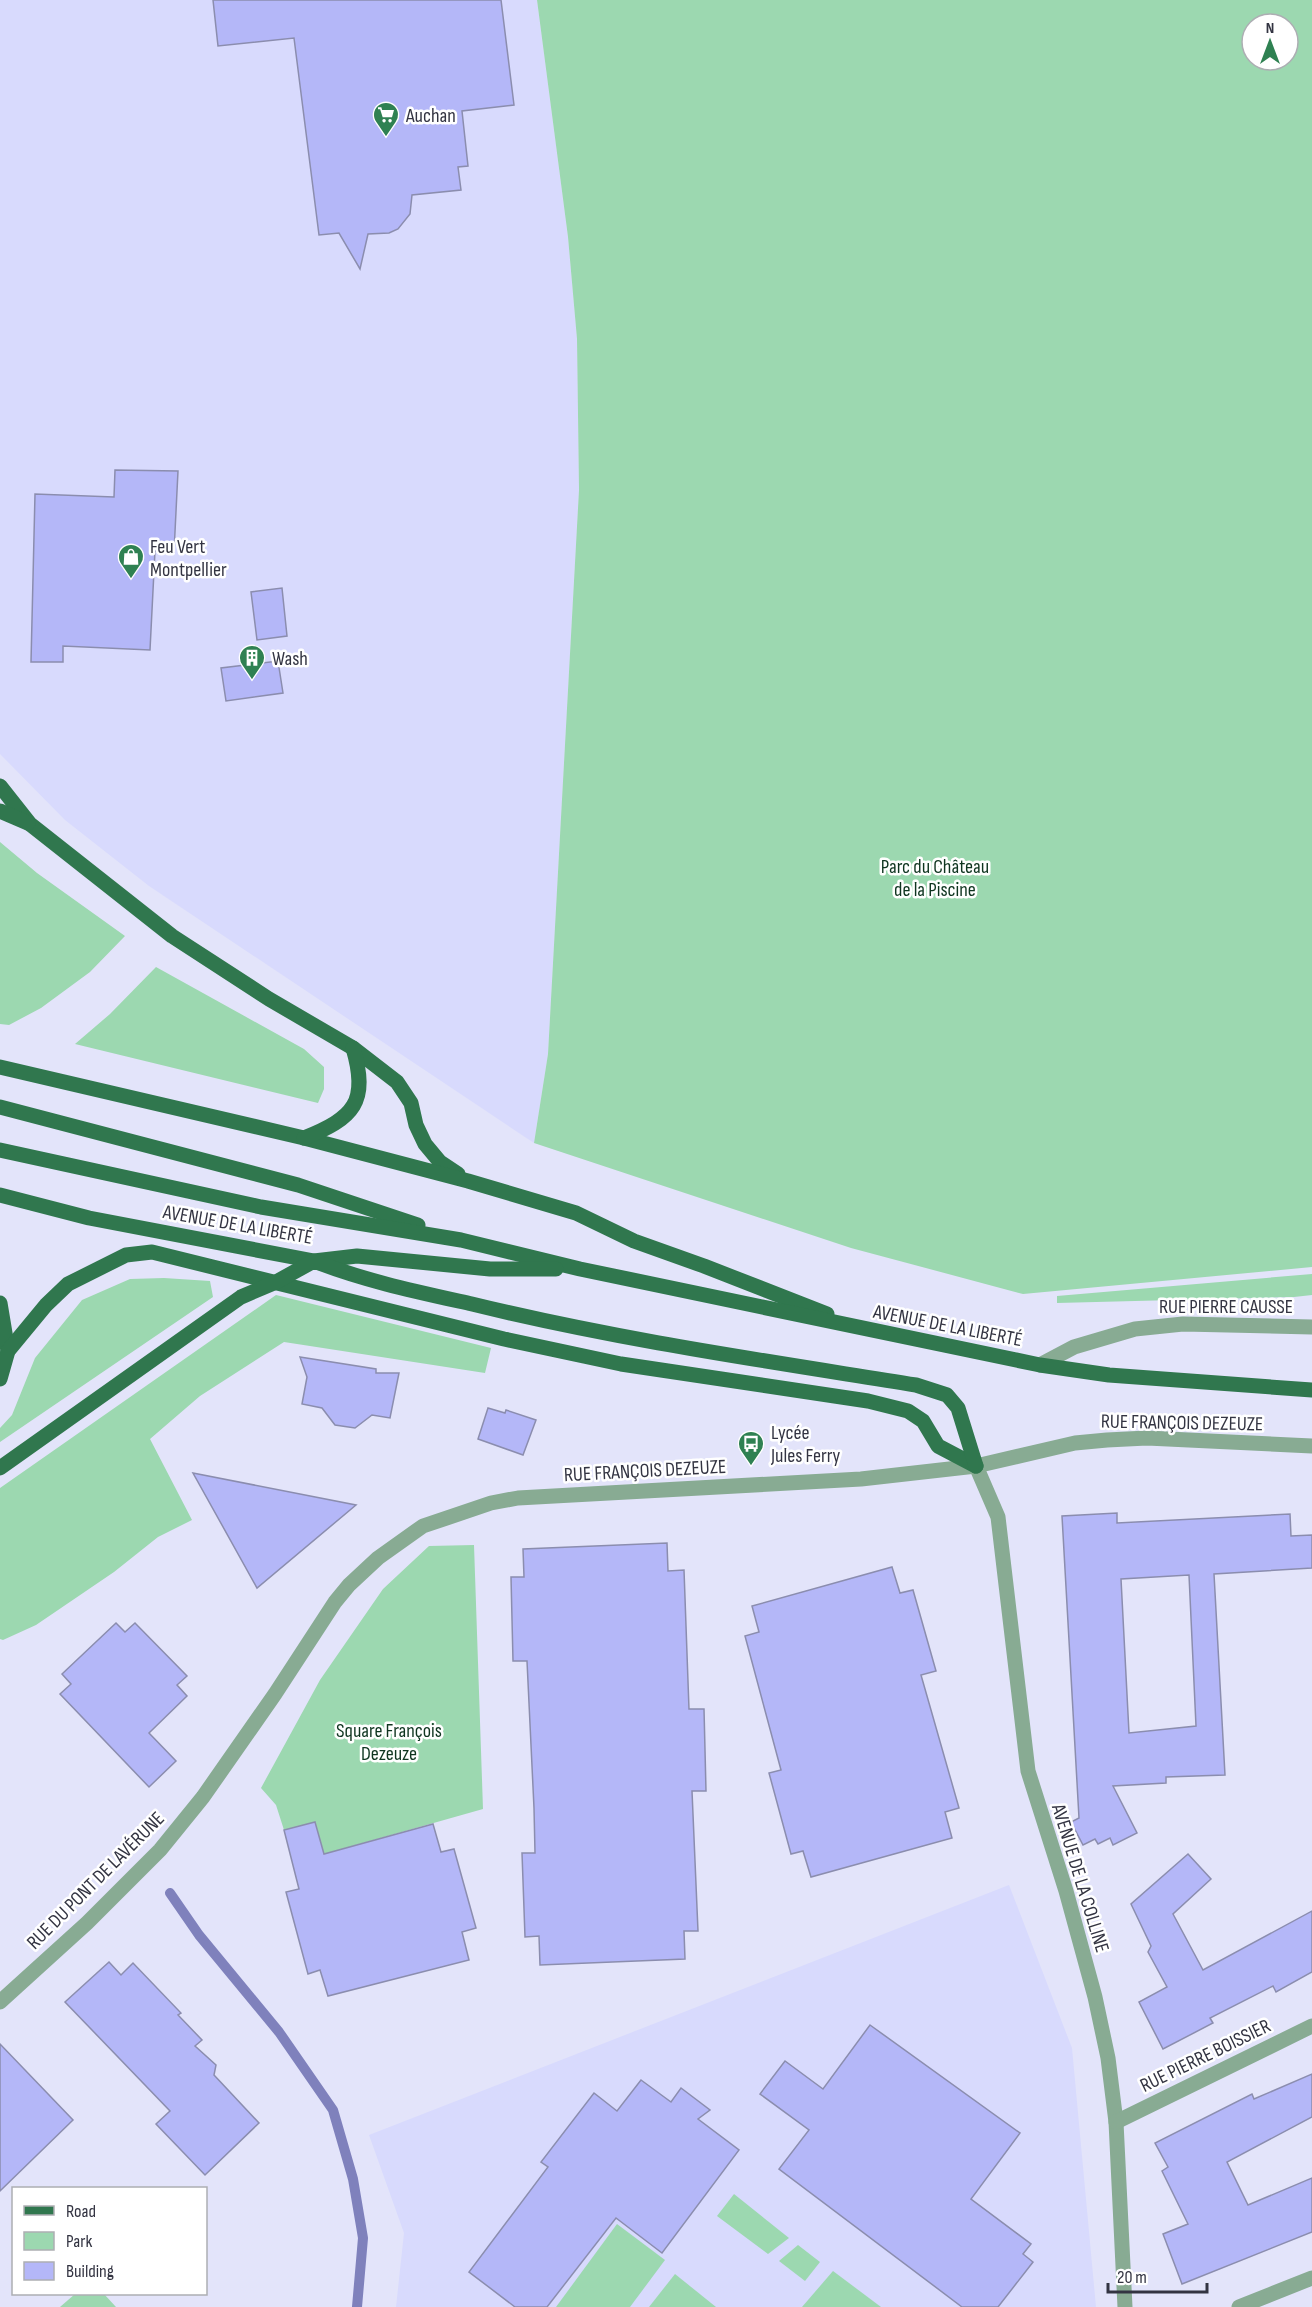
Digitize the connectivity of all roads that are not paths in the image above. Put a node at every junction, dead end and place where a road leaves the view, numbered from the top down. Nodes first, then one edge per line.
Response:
1 (0, 786) edge
2 (0, 811) edge
3 (30, 824) junction
4 (353, 1048) junction
5 (0, 1067) edge
6 (0, 1107) edge
7 (304, 1138) junction
8 (0, 1150) edge
9 (468, 1181) junction
10 (0, 1195) edge
11 (461, 1240) junction
12 (314, 1261) junction
13 (580, 1269) junction
14 (276, 1282) junction
15 (0, 1303) edge
16 (1312, 1327) edge
17 (869, 1330) junction
18 (8, 1351) junction
19 (1040, 1365) junction
20 (0, 1379) edge
21 (1312, 1390) edge
22 (1312, 1446) edge
23 (976, 1466) junction
24 (0, 1468) edge
25 (275, 1694) joint
26 (0, 2002) edge
27 (1312, 2026) edge
28 (1116, 2122) junction
29 (1312, 2278) edge
30 (1125, 2307) edge
31 (1239, 2307) edge

1 - 3 main road
2 - 3 main road
3 - 4 main road
4 - 7 main road
4 - 9 main road
5 - 7 main road
6 - 11 main road, AVENUE DE LA LIBERTÉ
7 - 9 main road
8 - 11 main road, AVENUE DE LA LIBERTÉ
9 - 17 main road
10 - 12 main road, AVENUE DE LA LIBERTÉ
11 - 13 main road, AVENUE DE LA LIBERTÉ
12 - 13 main road, AVENUE DE LA LIBERTÉ
12 - 14 main road
12 - 23 main road
13 - 17 main road, AVENUE DE LA LIBERTÉ
14 - 18 main road
14 - 23 main road
14 - 24 main road
15 - 18 main road
16 - 19 street, RUE PIERRE CAUSSE
17 - 19 main road, AVENUE DE LA LIBERTÉ
18 - 20 main road
19 - 21 main road, AVENUE DE LA LIBERTÉ
22 - 23 street, RUE FRANÇOIS DEZEUZE
23 - 25 street, RUE FRANÇOIS DEZEUZE
23 - 28 street, AVENUE DE LA COLLINE
25 - 26 street, RUE DU PONT DE LAVÉRUNE
27 - 28 street, RUE PIERRE BOISSIER
28 - 30 street, AVENUE DE LA COLLINE
29 - 31 street

